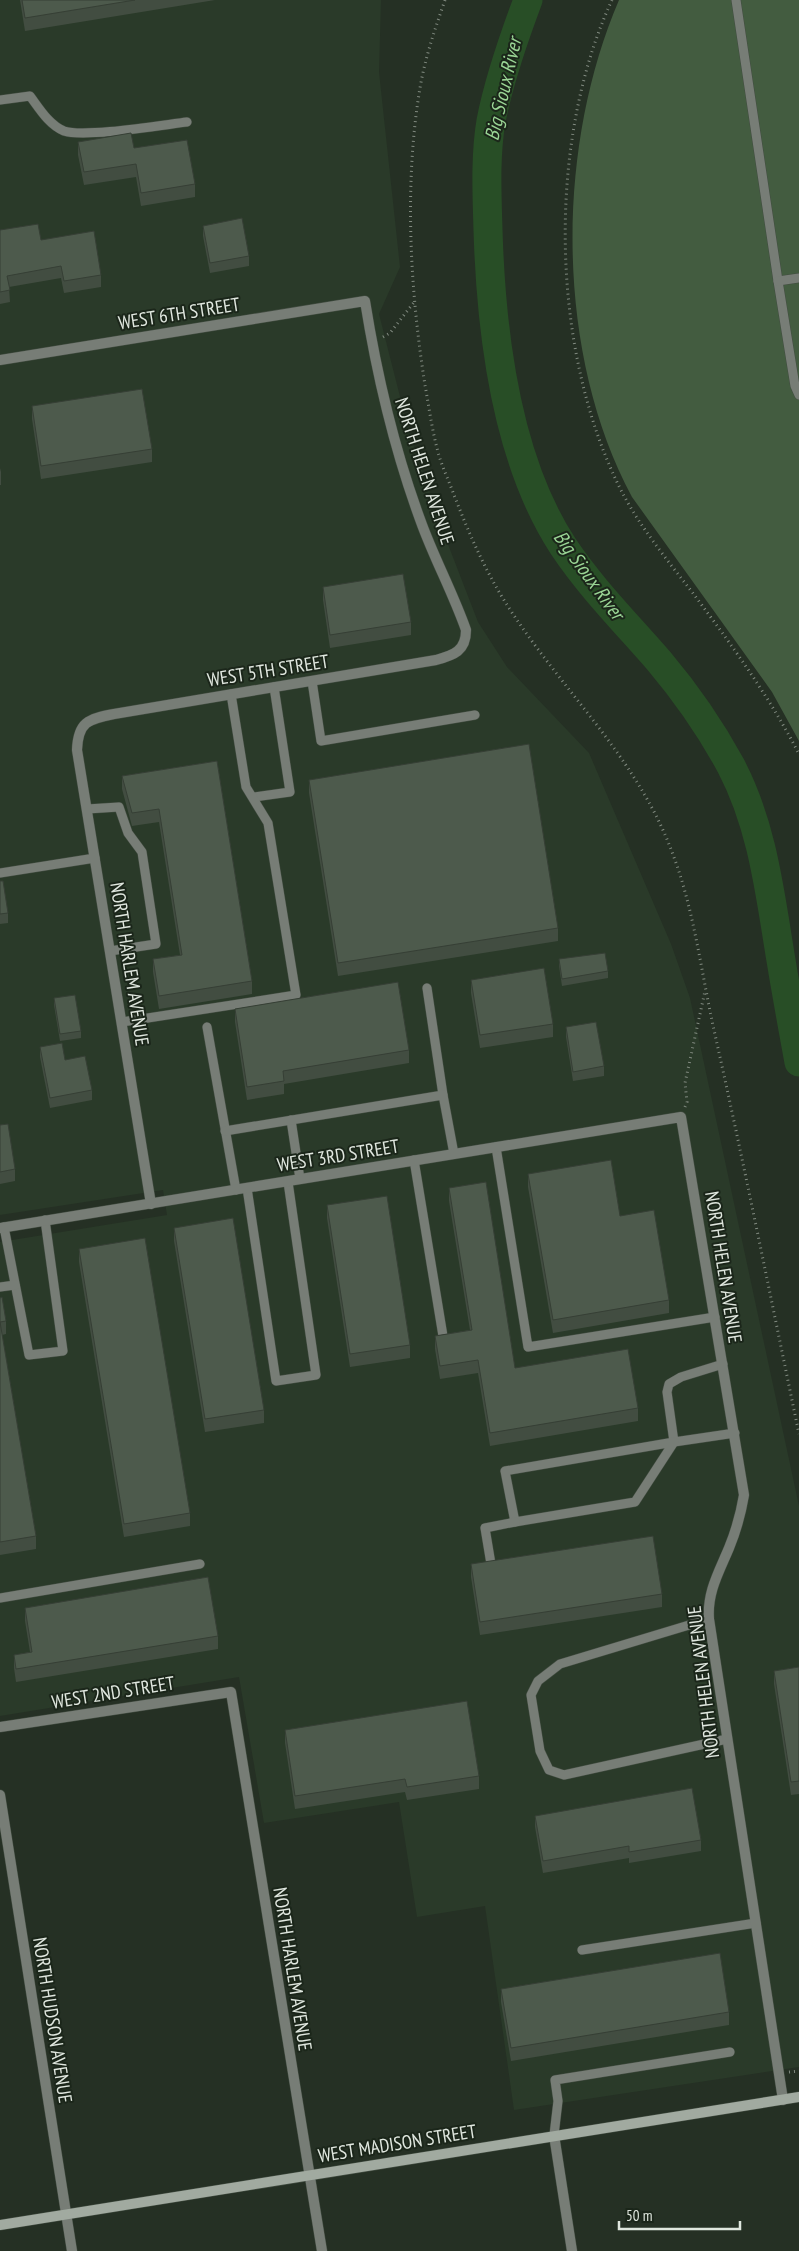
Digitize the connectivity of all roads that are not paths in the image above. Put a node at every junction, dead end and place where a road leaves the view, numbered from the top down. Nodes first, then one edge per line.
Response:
1 (736, 0) edge
2 (0, 100) edge
3 (186, 122) dead end
4 (799, 278) edge
5 (778, 281) junction
6 (365, 301) joint
7 (0, 360) edge
8 (799, 395) edge
9 (463, 647) joint
10 (312, 680) junction
11 (274, 687) junction
12 (231, 694) junction
13 (475, 715) dead end
14 (80, 730) joint
15 (254, 797) junction
16 (87, 809) junction
17 (94, 858) junction
18 (0, 873) edge
19 (110, 951) junction
20 (427, 988) dead end
21 (122, 1022) junction
22 (207, 1027) dead end
23 (444, 1095) junction
24 (682, 1117) joint
25 (290, 1120) junction
26 (225, 1131) junction
27 (496, 1147) junction
28 (454, 1154) junction
29 (414, 1160) junction
30 (300, 1179) junction
31 (288, 1182) junction
32 (242, 1189) junction
33 (151, 1204) junction
34 (45, 1220) junction
35 (2, 1227) edge
36 (15, 1285) junction
37 (0, 1288) edge
38 (714, 1317) junction
39 (443, 1336) edge
40 (723, 1364) junction
41 (734, 1433) junction
42 (674, 1442) junction
43 (514, 1522) junction
44 (200, 1564) dead end
45 (491, 1564) edge
46 (0, 1598) edge
47 (709, 1619) junction
48 (231, 1692) joint
49 (0, 1727) edge
50 (727, 1739) junction
51 (0, 1795) edge
52 (756, 1923) junction
53 (582, 1950) dead end
54 (730, 2052) dead end
55 (799, 2097) edge
56 (783, 2100) junction
57 (554, 2135) junction
58 (309, 2176) junction
59 (66, 2215) junction
60 (0, 2225) edge
61 (72, 2251) edge
62 (322, 2251) edge
63 (572, 2251) edge

1 - 5 lane
2 - 3 lane
4 - 5 lane
5 - 8 lane
6 - 7 street, WEST 6TH STREET
6 - 9 street, NORTH HELEN AVENUE
9 - 10 street, WEST 5TH STREET
10 - 11 street, WEST 5TH STREET
10 - 13 lane
11 - 12 street, WEST 5TH STREET
11 - 15 lane
12 - 14 street, WEST 5TH STREET
12 - 15 lane
14 - 16 street, NORTH HARLEM AVENUE
15 - 21 lane
16 - 17 street, NORTH HARLEM AVENUE
16 - 19 lane
17 - 18 lane
17 - 19 street, NORTH HARLEM AVENUE
19 - 21 street, NORTH HARLEM AVENUE
20 - 23 lane
21 - 33 street, NORTH HARLEM AVENUE
22 - 26 lane
23 - 25 lane
23 - 28 lane
24 - 27 street, WEST 3RD STREET
24 - 38 street, NORTH HELEN AVENUE
25 - 26 lane
25 - 30 lane
26 - 32 lane
27 - 28 street, WEST 3RD STREET
27 - 38 lane
28 - 29 street, WEST 3RD STREET
29 - 30 street, WEST 3RD STREET
29 - 39 lane
30 - 31 street, WEST 3RD STREET
31 - 32 street, WEST 3RD STREET
31 - 32 lane
32 - 33 street, WEST 3RD STREET
33 - 34 street, WEST 3RD STREET
34 - 35 street, WEST 3RD STREET
34 - 36 lane
35 - 36 lane
36 - 37 lane
38 - 40 street, NORTH HELEN AVENUE
40 - 41 street, NORTH HELEN AVENUE
40 - 42 lane
41 - 42 lane
41 - 47 street, NORTH HELEN AVENUE
42 - 43 lane
42 - 43 lane
43 - 45 lane
44 - 46 lane
47 - 50 street, NORTH HELEN AVENUE
47 - 50 lane
48 - 49 street, WEST 2ND STREET
48 - 58 street, NORTH HARLEM AVENUE
50 - 52 street, NORTH HELEN AVENUE
51 - 59 street, NORTH HUDSON AVENUE
52 - 53 lane
52 - 56 street, NORTH HELEN AVENUE
54 - 57 lane
55 - 56 main road, WEST MADISON STREET
56 - 57 main road, WEST MADISON STREET
57 - 58 main road, WEST MADISON STREET
57 - 63 street
58 - 59 main road, WEST MADISON STREET
58 - 62 street, NORTH HARLEM AVENUE
59 - 60 main road, WEST MADISON STREET
59 - 61 street, NORTH HUDSON AVENUE

